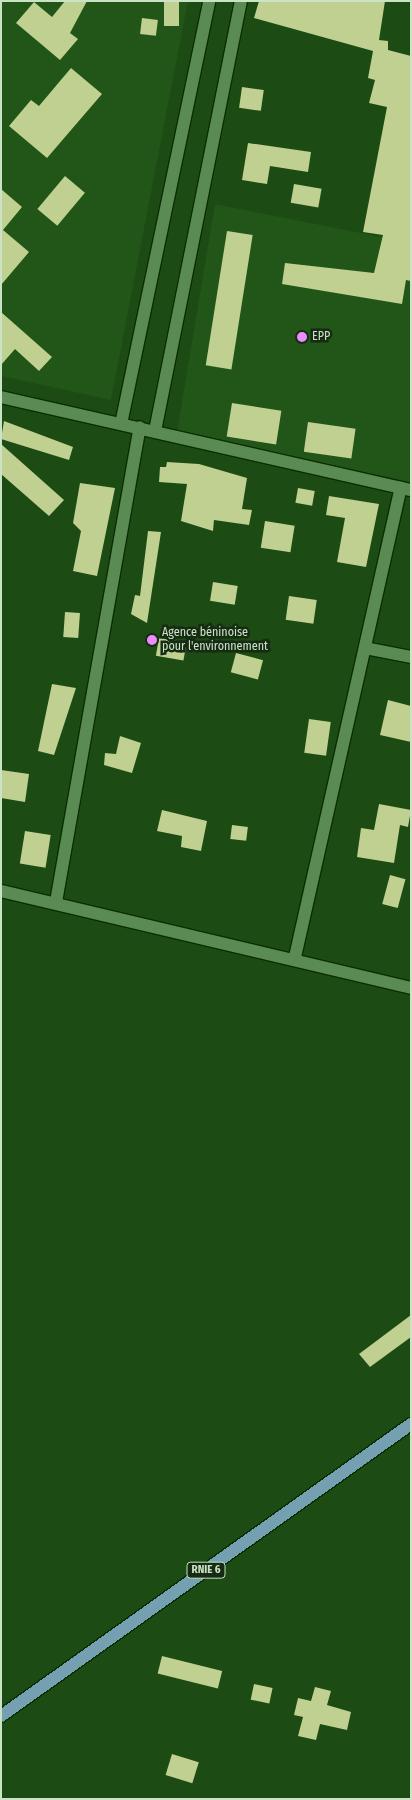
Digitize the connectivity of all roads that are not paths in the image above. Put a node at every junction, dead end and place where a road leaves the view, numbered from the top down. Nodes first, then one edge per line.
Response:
1 (209, 1) edge
2 (241, 1) edge
3 (1, 397) edge
4 (121, 424) junction
5 (140, 428) junction
6 (155, 431) junction
7 (406, 489) edge
8 (364, 648) junction
9 (411, 657) edge
10 (1, 891) edge
11 (56, 902) junction
12 (294, 957) junction
13 (411, 988) edge
14 (411, 1424) edge
15 (1, 1716) edge

1 - 4 street
2 - 6 street
3 - 4 street
4 - 5 street
5 - 6 street
5 - 11 street
6 - 7 street
7 - 8 street
8 - 9 street
8 - 12 street
10 - 11 street
11 - 12 street
12 - 13 street
14 - 15 main road, RNIE 6

